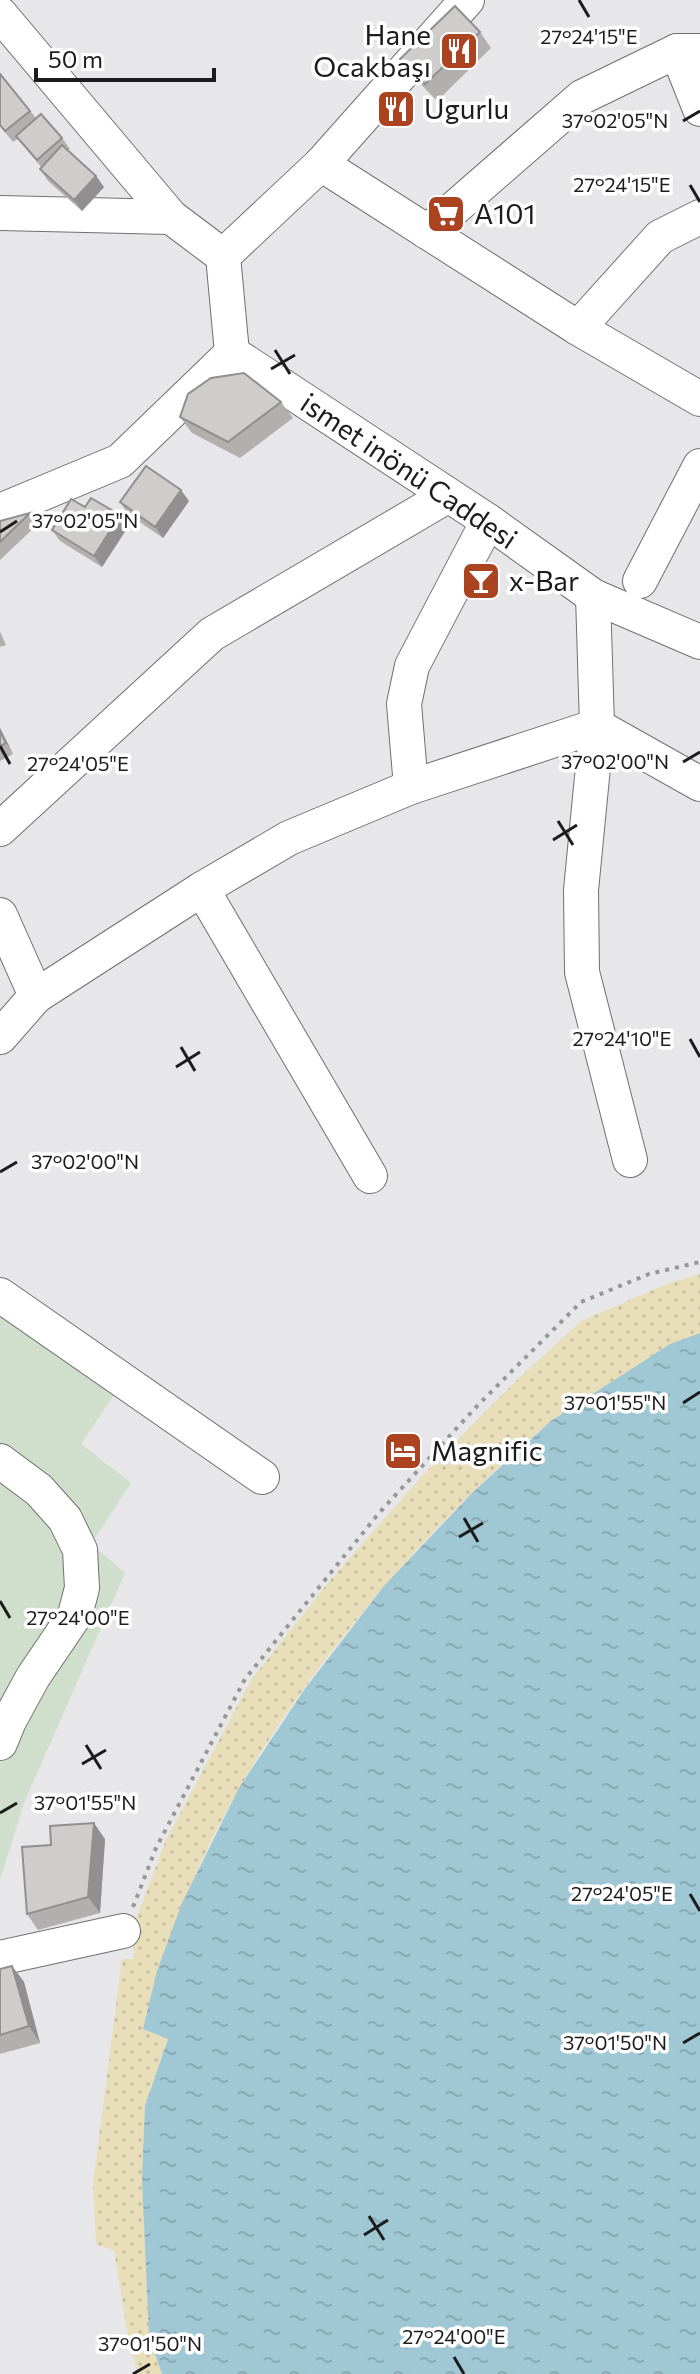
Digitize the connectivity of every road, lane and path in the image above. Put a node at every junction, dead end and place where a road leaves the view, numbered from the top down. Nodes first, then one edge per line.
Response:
1 (467, 0) edge
2 (0, 14) edge
3 (688, 51) edge
4 (700, 109) edge
5 (321, 164) junction
6 (0, 213) edge
7 (171, 217) junction
8 (700, 217) edge
9 (427, 232) junction
10 (223, 256) junction
11 (578, 328) junction
12 (232, 353) junction
13 (700, 399) edge
14 (700, 466) edge
15 (447, 496) junction
16 (0, 511) edge
17 (488, 521) junction
18 (640, 581) dead end
19 (593, 596) junction
20 (700, 642) edge
21 (597, 726) junction
22 (700, 784) edge
23 (411, 787) junction
24 (0, 829) edge
25 (202, 889) junction
26 (0, 915) edge
27 (36, 996) junction
28 (0, 1037) edge
29 (630, 1160) dead end
30 (370, 1176) dead end
31 (700, 1262) edge
32 (0, 1295) edge
33 (0, 1461) edge
34 (262, 1477) dead end
35 (0, 1743) edge
36 (123, 1931) joint
37 (0, 1958) edge

1 - 5 street
2 - 7 street
3 - 4 street
3 - 9 street
5 - 9 street
5 - 10 street
6 - 7 street
7 - 10 street
8 - 11 street
9 - 11 street
10 - 12 street
11 - 13 street
12 - 15 street, ismet inönü Caddesi
12 - 16 street
14 - 18 street
15 - 17 street, ismet inönü Caddesi
15 - 24 street
17 - 19 street, ismet inönü Caddesi
17 - 23 street
19 - 20 street, ismet inönü Caddesi
19 - 21 street
21 - 22 street
21 - 23 street
21 - 29 street
23 - 25 street
25 - 27 street
25 - 30 street
26 - 27 street
27 - 28 street
31 - 36 path
32 - 34 street
33 - 35 street
36 - 37 street

